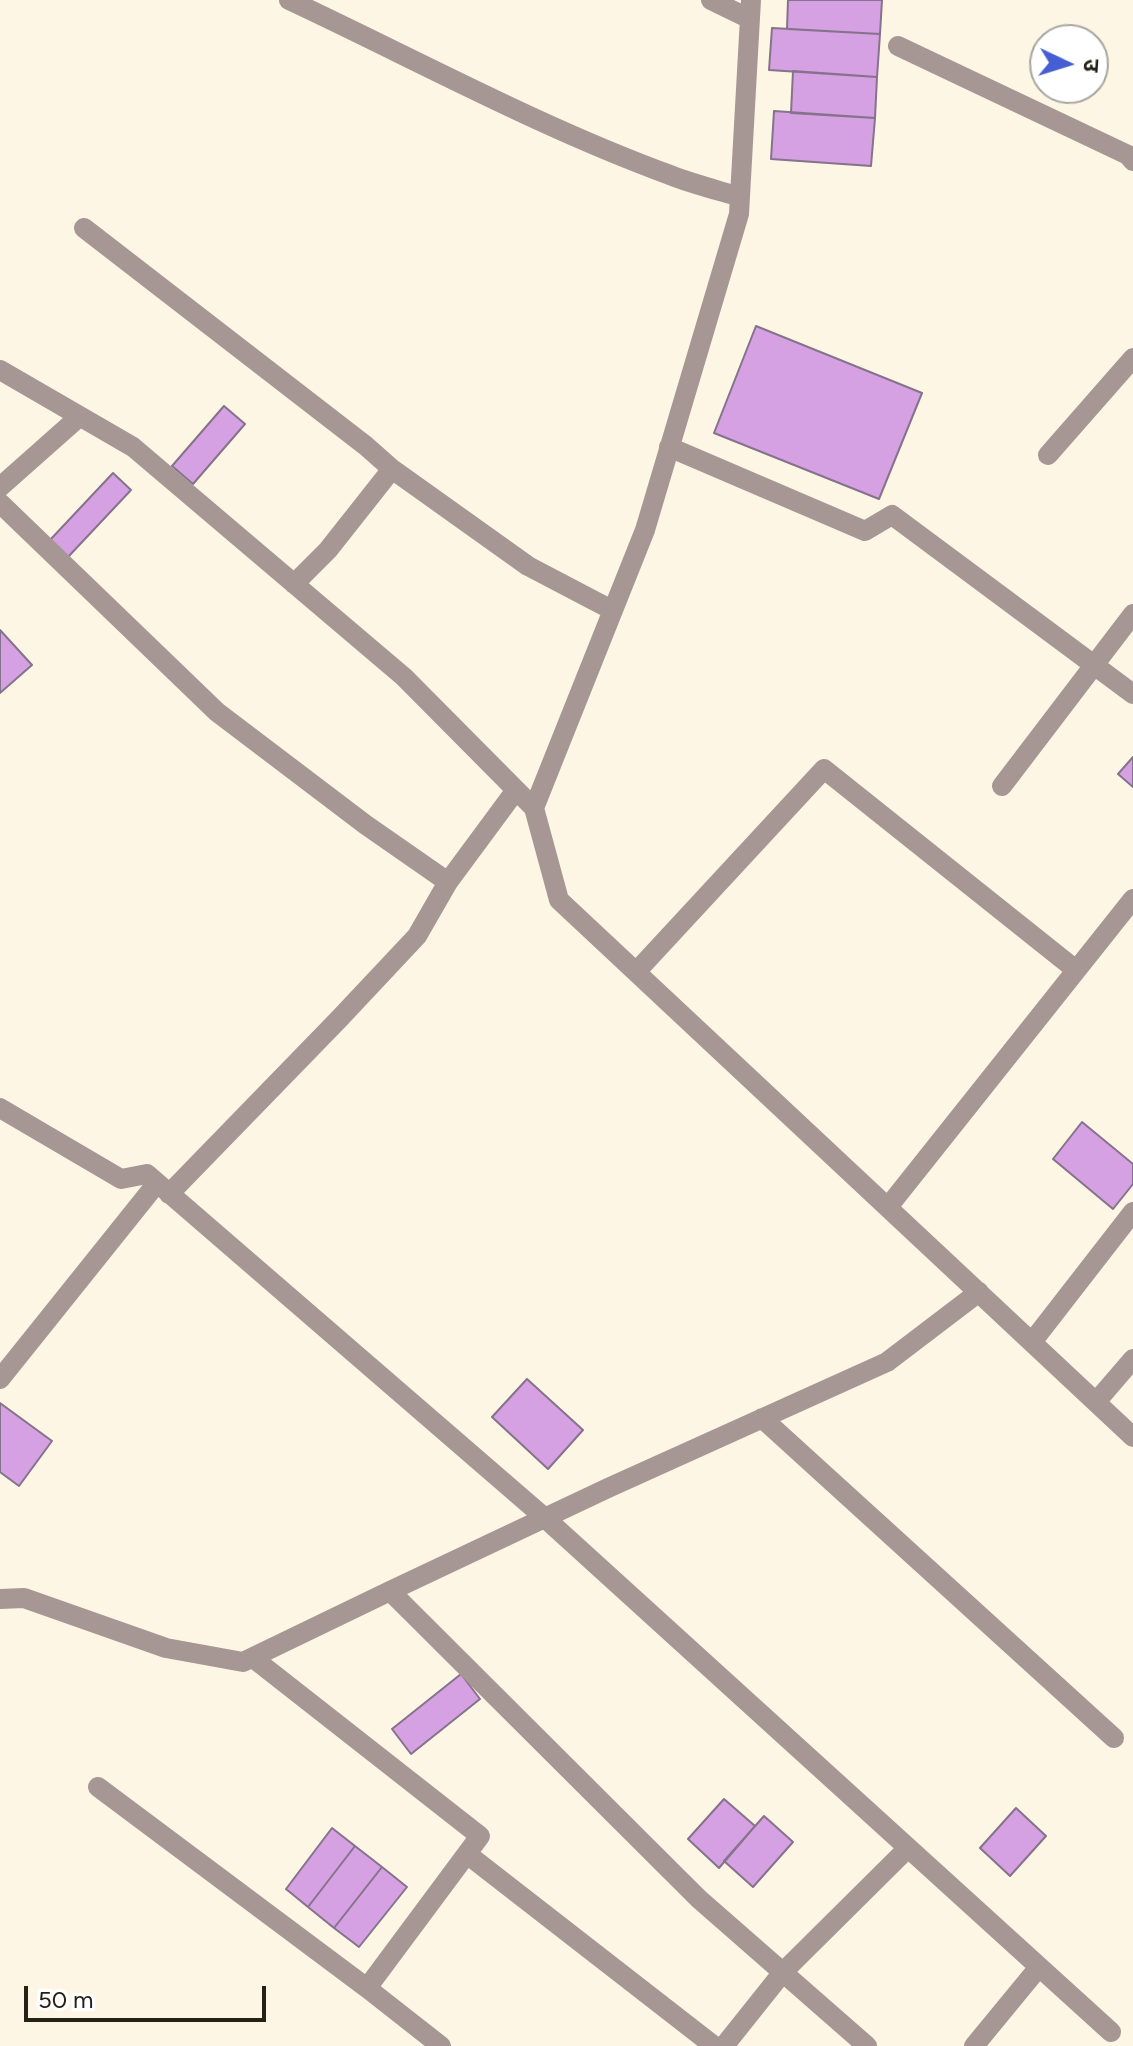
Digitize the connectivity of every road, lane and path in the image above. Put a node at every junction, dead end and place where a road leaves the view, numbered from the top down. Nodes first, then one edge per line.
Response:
1 (289, 0) edge
2 (711, 0) edge
3 (750, 9) edge
4 (898, 46) dead end
5 (1133, 161) edge
6 (740, 197) junction
7 (84, 228) dead end
8 (1133, 358) edge
9 (0, 370) edge
10 (79, 417) junction
11 (669, 447) junction
12 (1048, 455) dead end
13 (392, 469) junction
14 (0, 487) edge
15 (0, 503) edge
16 (294, 584) junction
17 (612, 610) junction
18 (1133, 614) edge
19 (1094, 665) junction
20 (1133, 694) edge
21 (1002, 786) dead end
22 (516, 790) junction
23 (534, 808) junction
24 (448, 882) junction
25 (1133, 899) edge
26 (1076, 970) junction
27 (636, 972) junction
28 (0, 1108) edge
29 (163, 1188) junction
30 (888, 1207) junction
31 (1133, 1212) edge
32 (979, 1292) junction
33 (1032, 1342) junction
34 (1133, 1359) edge
35 (0, 1379) edge
36 (1096, 1402) junction
37 (762, 1418) junction
38 (1133, 1437) edge
39 (545, 1518) junction
40 (390, 1591) junction
41 (0, 1599) edge
42 (253, 1658) junction
43 (1114, 1738) dead end
44 (98, 1787) dead end
45 (908, 1848) junction
46 (467, 1854) junction
47 (1039, 1967) junction
48 (783, 1972) junction
49 (367, 1988) junction
50 (1111, 2032) dead end
51 (418, 2039) edge
52 (441, 2046) edge
53 (714, 2046) edge
54 (724, 2046) edge
55 (867, 2046) edge
56 (974, 2046) edge

1 - 6 street
2 - 3 street
3 - 6 street
4 - 5 street
6 - 11 street
7 - 13 street
8 - 12 street
9 - 10 street
10 - 14 street
10 - 16 street
11 - 17 street
11 - 19 street
13 - 16 street
13 - 17 street
15 - 24 street
16 - 22 street
17 - 23 street
18 - 19 street
19 - 20 street
19 - 21 street
22 - 23 street
22 - 24 street
23 - 27 street
24 - 29 street
25 - 26 street
26 - 27 street
26 - 30 street
27 - 30 street
28 - 29 street
29 - 35 street
29 - 39 street
30 - 32 street
31 - 33 street
32 - 33 street
32 - 37 street
33 - 36 street
34 - 36 street
36 - 38 street
37 - 39 street
37 - 43 street
39 - 40 street
39 - 45 street
40 - 42 street
40 - 48 street
41 - 42 street
42 - 46 street
44 - 49 street
45 - 47 street
45 - 48 street
46 - 49 street
46 - 53 street
47 - 50 street
47 - 56 street
48 - 54 street
48 - 55 street
49 - 51 street
51 - 52 street

